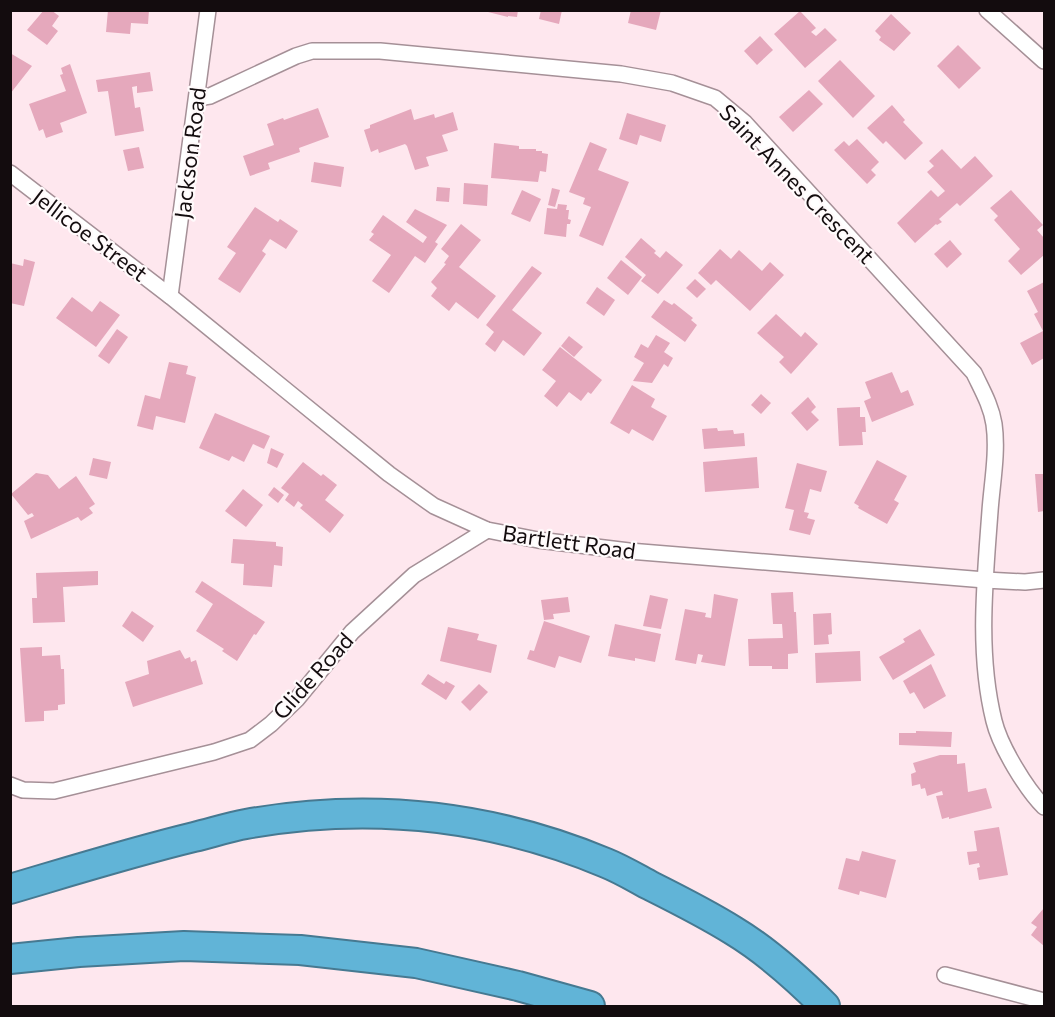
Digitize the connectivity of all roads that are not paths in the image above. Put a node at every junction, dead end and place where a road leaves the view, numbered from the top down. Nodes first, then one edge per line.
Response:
1 (208, 10) edge
2 (987, 10) edge
3 (1044, 61) edge
4 (197, 98) junction
5 (10, 173) edge
6 (170, 296) junction
7 (487, 530) junction
8 (985, 580) junction
9 (1044, 580) edge
10 (10, 785) edge
11 (1044, 807) edge
12 (10, 889) edge
13 (10, 959) edge
14 (945, 975) dead end
15 (1044, 1001) edge
16 (590, 1006) edge
17 (825, 1006) edge

1 - 4 street, Jackson Road
2 - 3 street
4 - 6 street, Jackson Road
4 - 8 street, Saint Annes Crescent
5 - 6 street, Jellicoe Street
6 - 7 street, Bartlett Road
7 - 8 street, Bartlett Road
7 - 10 street, Glide Road
8 - 9 street, Bartlett Road
8 - 11 street, Saint Annes Crescent
12 - 17 highway
13 - 16 highway
14 - 15 street

